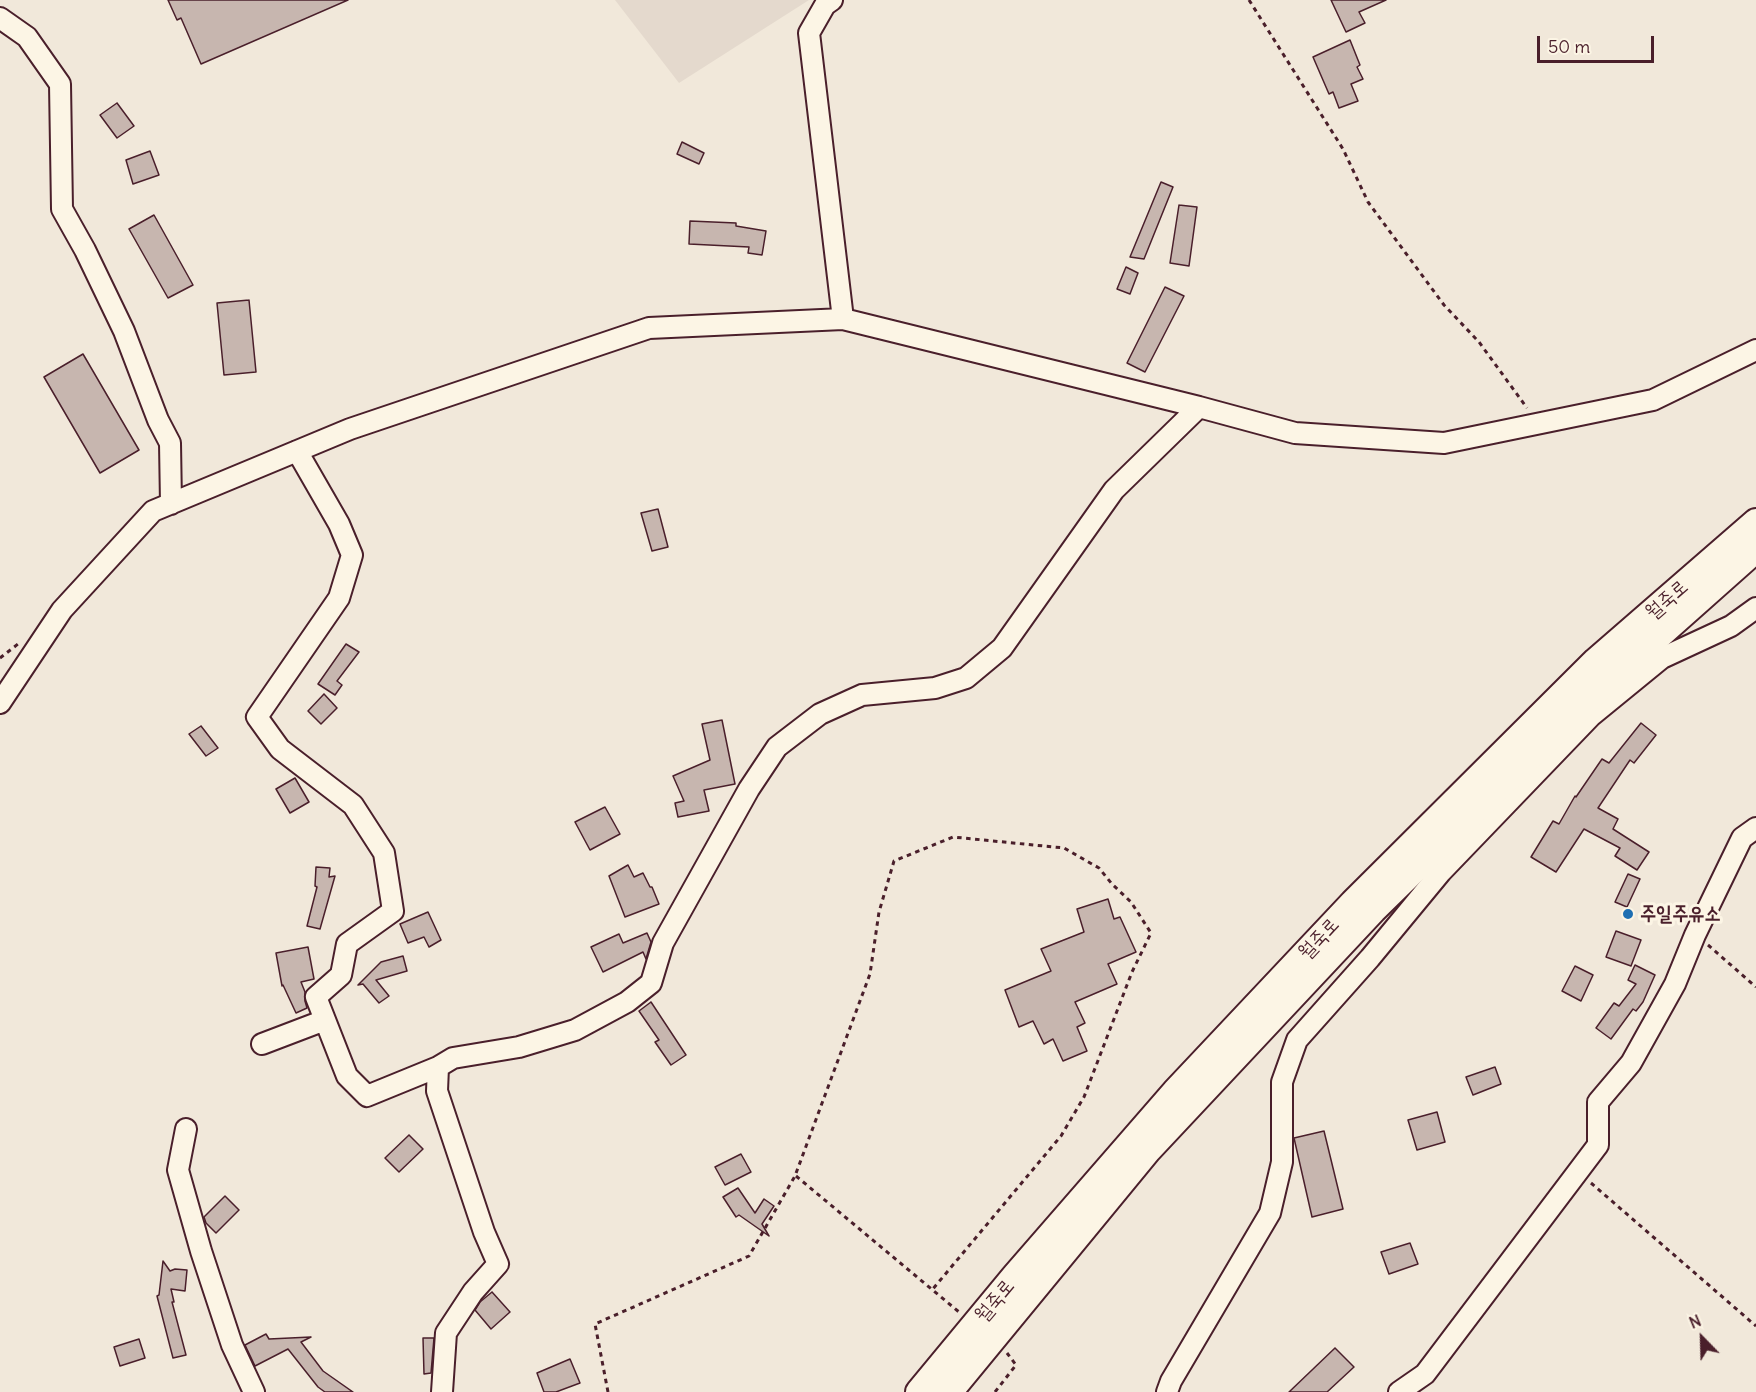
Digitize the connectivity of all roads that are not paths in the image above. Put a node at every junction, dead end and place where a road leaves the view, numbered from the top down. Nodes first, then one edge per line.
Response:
1 (832, 0) edge
2 (0, 18) edge
3 (843, 319) junction
4 (1756, 350) edge
5 (1756, 361) edge
6 (1716, 369) junction
7 (1199, 407) junction
8 (297, 451) junction
9 (171, 504) junction
10 (1756, 522) edge
11 (1756, 549) edge
12 (1756, 608) edge
13 (0, 703) edge
14 (1756, 828) edge
15 (325, 1020) junction
16 (262, 1044) dead end
17 (438, 1067) junction
18 (186, 1129) dead end
19 (254, 1392) edge
20 (442, 1392) edge
21 (919, 1392) edge
22 (949, 1392) edge
23 (1167, 1392) edge
24 (1399, 1392) edge

1 - 3 street
2 - 9 street
3 - 7 street
3 - 8 street
4 - 6 street
5 - 6 street
6 - 7 street
7 - 17 street
8 - 9 street
8 - 15 street
9 - 13 street
10 - 21 main road, 월죽로
11 - 22 main road, 월죽로
12 - 23 street
14 - 24 street
15 - 16 street
15 - 17 street
17 - 20 street
18 - 19 street

